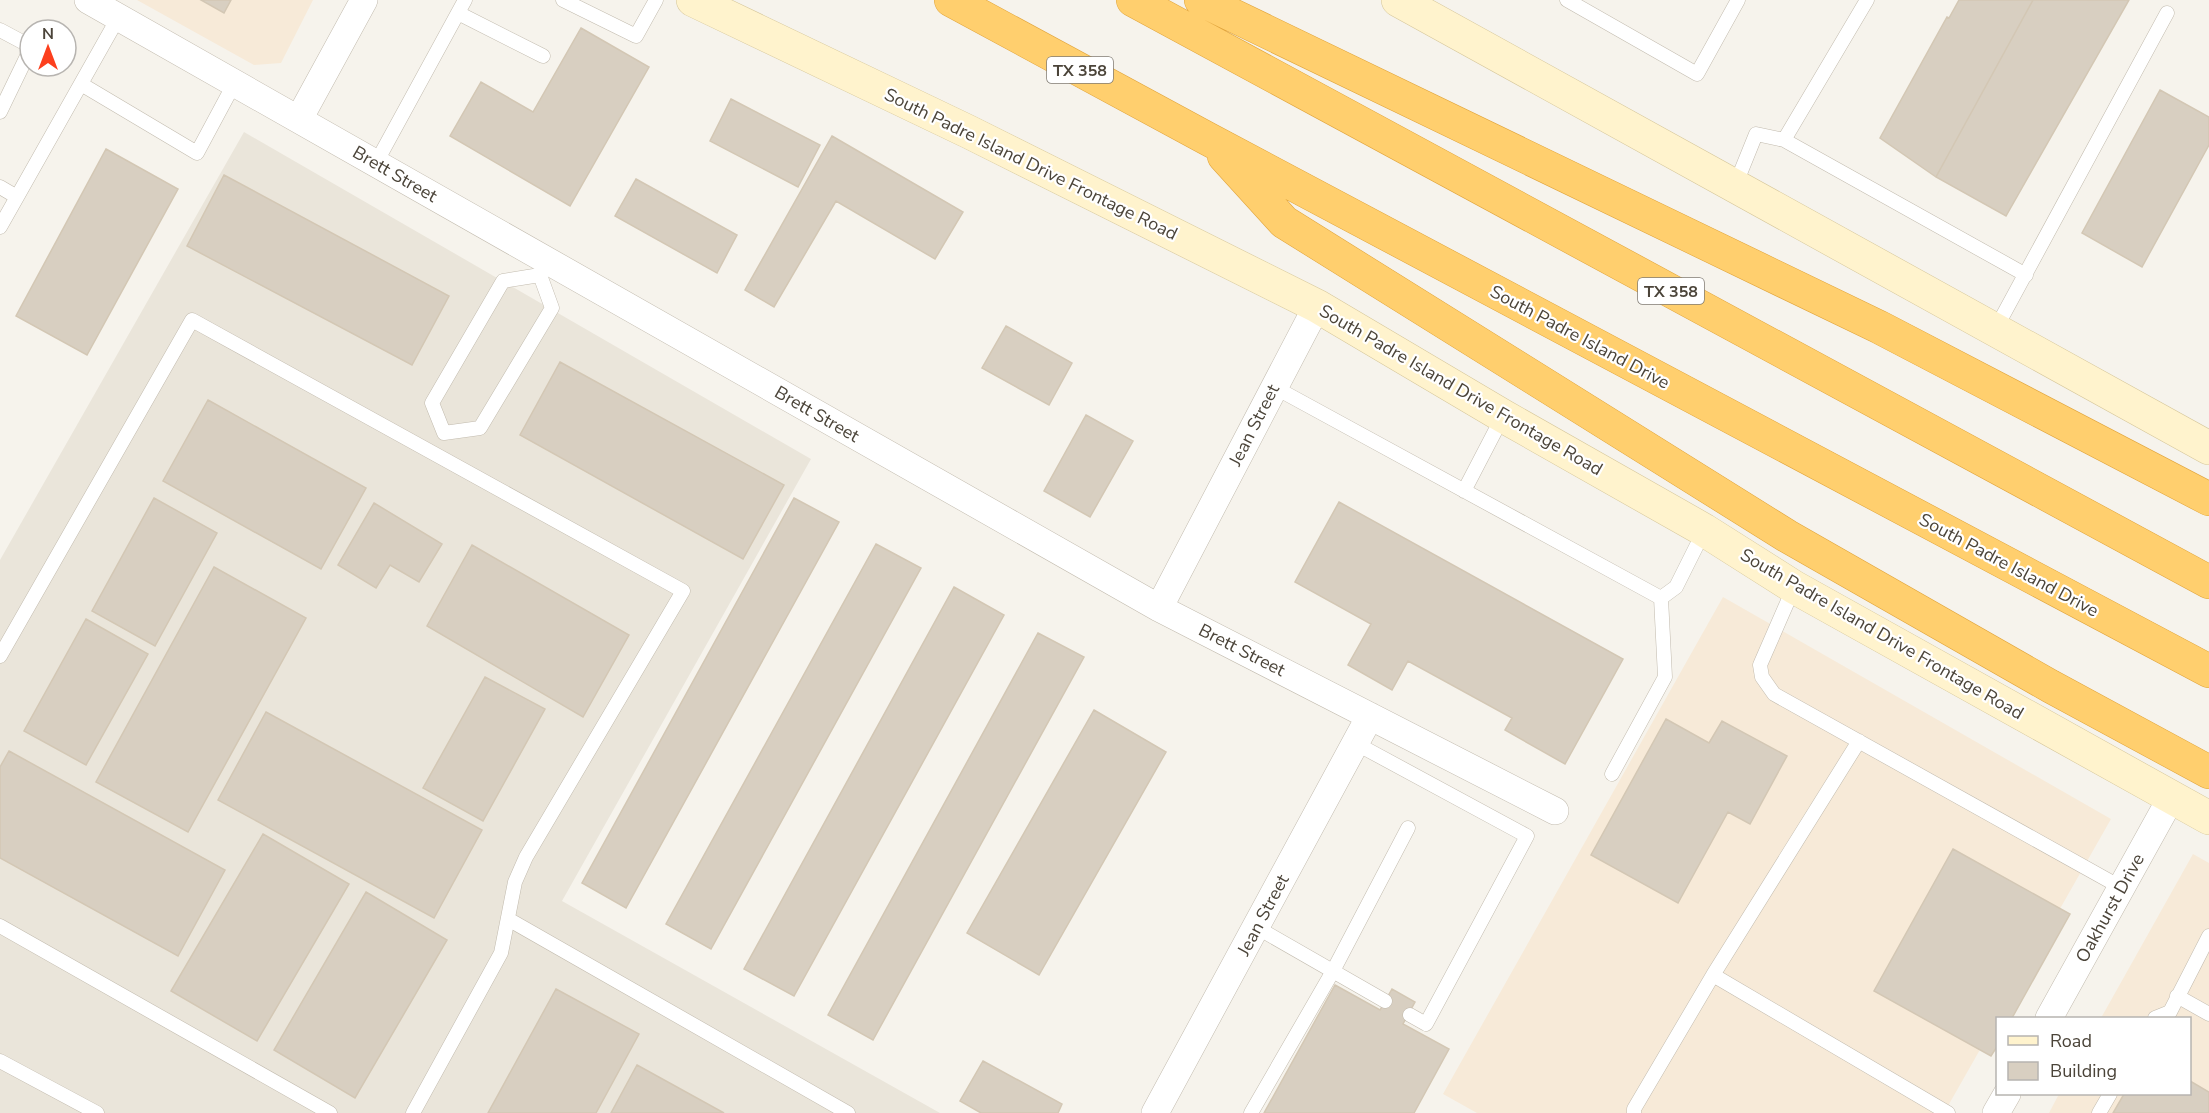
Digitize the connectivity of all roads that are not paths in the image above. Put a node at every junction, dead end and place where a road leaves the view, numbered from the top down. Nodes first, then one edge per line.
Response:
1 (88, 0) edge
2 (364, 0) edge
3 (465, 0) edge
4 (563, 0) edge
5 (656, 0) edge
6 (693, 0) edge
7 (951, 0) edge
8 (1133, 0) edge
9 (1201, 0) edge
10 (1398, 0) edge
11 (1567, 0) edge
12 (1738, 0) edge
13 (1867, 0) edge
14 (458, 13) junction
15 (2167, 13) dead end
16 (118, 18) junction
17 (0, 30) edge
18 (18, 41) edge
19 (543, 56) dead end
20 (18, 74) edge
21 (81, 84) junction
22 (234, 84) junction
23 (0, 112) edge
24 (299, 119) junction
25 (1208, 139) junction
26 (1784, 140) junction
27 (376, 163) junction
28 (1735, 186) junction
29 (0, 187) edge
30 (17, 197) junction
31 (0, 227) edge
32 (544, 268) junction
33 (2026, 275) junction
34 (1317, 306) junction
35 (1995, 330) junction
36 (1274, 387) junction
37 (1503, 416) junction
38 (444, 433) junction
39 (2209, 448) edge
40 (434, 453) junction
41 (1464, 492) junction
42 (2209, 499) edge
43 (1704, 530) junction
44 (2209, 582) edge
45 (1794, 587) junction
46 (1661, 598) junction
47 (1159, 608) junction
48 (0, 656) edge
49 (2209, 671) edge
50 (1370, 716) junction
51 (1859, 741) junction
52 (1355, 743) junction
53 (2209, 772) edge
54 (1612, 774) dead end
55 (2171, 798) junction
56 (1555, 811) dead end
57 (2209, 818) edge
58 (1408, 828) dead end
59 (2121, 888) junction
60 (508, 919) junction
61 (0, 926) edge
62 (1256, 927) junction
63 (2209, 936) edge
64 (1333, 971) junction
65 (1713, 975) junction
66 (2177, 996) junction
67 (1385, 1001) dead end
68 (2209, 1014) edge
69 (1410, 1015) dead end
70 (2050, 1017) edge
71 (2158, 1017) edge
72 (0, 1061) edge
73 (2006, 1095) edge
74 (2109, 1095) edge
75 (97, 1113) edge
76 (330, 1113) edge
77 (412, 1113) edge
78 (848, 1113) edge
79 (1155, 1113) edge
80 (1251, 1113) edge
81 (1634, 1113) edge
82 (1948, 1113) edge
83 (1996, 1113) edge
84 (2099, 1113) edge

1 - 16 street, Brett Street
2 - 24 street
3 - 14 lane
4 - 5 lane
6 - 34 main road, South Padre Island Drive Frontage Road
7 - 25 highway, South Padre Island Drive / TX 358
8 - 44 highway, TX 358
9 - 42 highway
10 - 28 main road
11 - 12 lane
13 - 26 lane
14 - 19 lane
14 - 27 lane
15 - 33 lane
16 - 21 lane
16 - 22 street, Brett Street
17 - 18 lane
20 - 23 lane
21 - 22 lane
21 - 30 lane
22 - 24 street, Brett Street
24 - 27 street, Brett Street
25 - 49 highway, South Padre Island Drive / TX 358
25 - 53 highway
26 - 28 lane
26 - 33 lane
27 - 32 street, Brett Street
28 - 35 main road
29 - 30 lane
30 - 31 lane
32 - 38 lane
32 - 38 lane
32 - 47 street, Brett Street
33 - 35 lane
34 - 36 street, Jean Street
34 - 37 main road, South Padre Island Drive Frontage Road
35 - 39 main road
36 - 41 lane
36 - 47 street, Jean Street
37 - 41 lane
37 - 43 main road, South Padre Island Drive Frontage Road
38 - 40 lane
40 - 48 lane
40 - 60 lane
41 - 46 lane
43 - 45 main road, South Padre Island Drive Frontage Road
43 - 46 lane
45 - 51 lane
45 - 55 main road, South Padre Island Drive Frontage Road
46 - 54 lane
47 - 50 street, Brett Street
50 - 52 street, Jean Street
50 - 56 street, Brett Street
51 - 59 lane
51 - 65 lane
52 - 62 street, Jean Street
52 - 69 lane
55 - 57 main road, South Padre Island Drive Frontage Road
55 - 59 street, Oakhurst Drive
58 - 64 lane
59 - 70 street, Oakhurst Drive
60 - 77 lane
60 - 78 lane
61 - 76 lane
62 - 64 lane
62 - 79 street, Jean Street
63 - 66 lane
64 - 67 lane
64 - 80 lane
65 - 81 lane
65 - 82 lane
66 - 68 lane
66 - 71 lane
72 - 75 lane
73 - 83 street
74 - 84 lane

